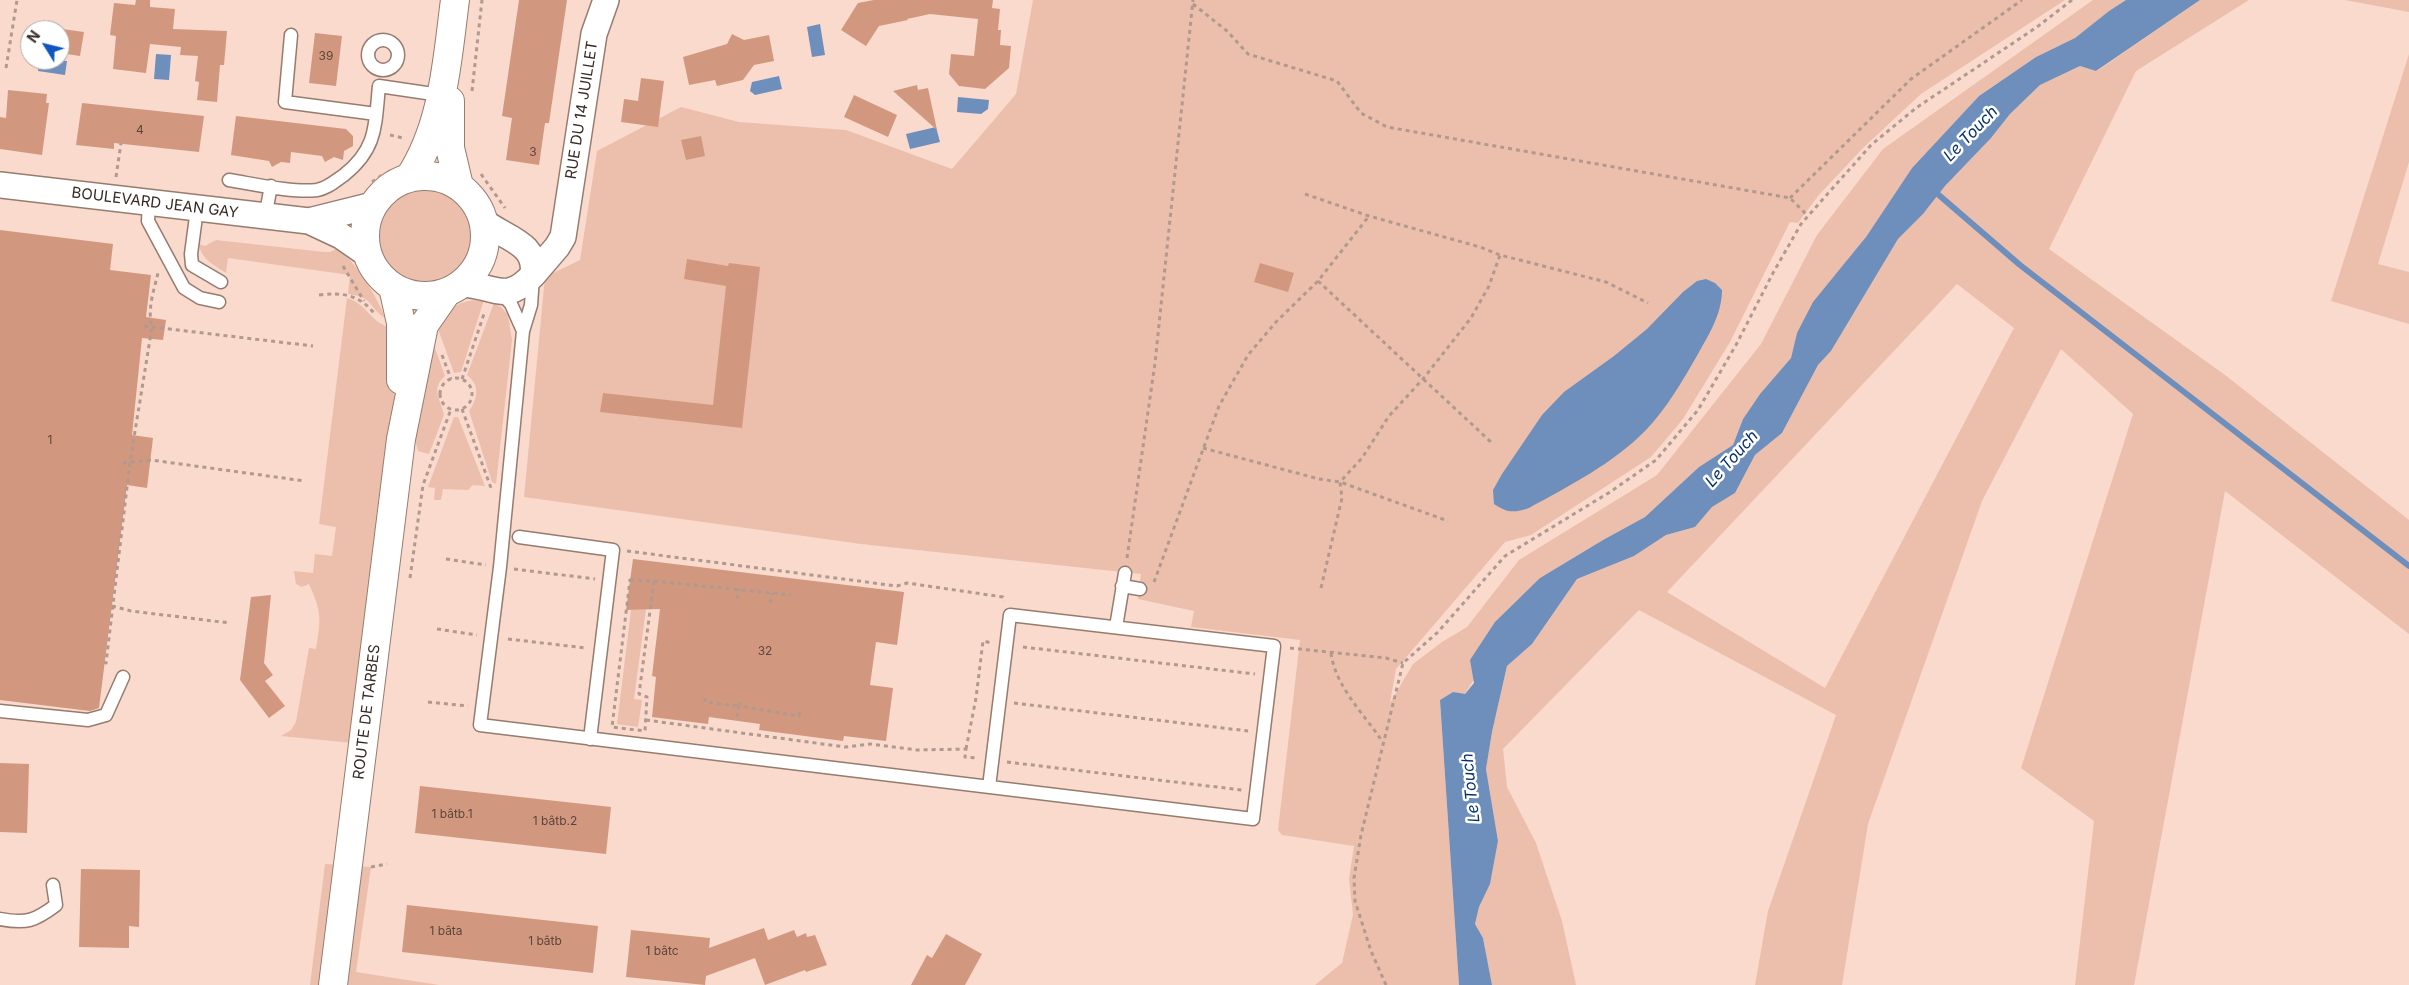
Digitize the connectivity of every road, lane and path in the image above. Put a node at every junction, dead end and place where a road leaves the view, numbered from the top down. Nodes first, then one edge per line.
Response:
1 (17, 0) edge
2 (455, 0) edge
3 (482, 0) edge
4 (606, 0) edge
5 (2022, 0) edge
6 (2072, 0) edge
7 (1193, 2) edge
8 (291, 35) dead end
9 (6, 68) dead end
10 (382, 71) dead end
11 (379, 86) junction
12 (443, 88) junction
13 (472, 94) dead end
14 (376, 114) junction
15 (374, 132) junction
16 (410, 140) dead end
17 (121, 143) dead end
18 (409, 178) junction
19 (125, 179) dead end
20 (469, 179) junction
21 (229, 180) dead end
22 (0, 185) edge
23 (271, 186) junction
24 (1305, 194) dead end
25 (1790, 198) junction
26 (149, 203) junction
27 (373, 205) junction
28 (197, 209) junction
29 (495, 215) junction
30 (1369, 216) junction
31 (1808, 216) junction
32 (265, 217) junction
33 (309, 221) junction
34 (565, 223) junction
35 (524, 245) junction
36 (367, 254) junction
37 (1500, 255) junction
38 (338, 262) dead end
39 (158, 272) dead end
40 (533, 275) junction
41 (1318, 281) junction
42 (221, 282) dead end
43 (393, 287) junction
44 (454, 288) junction
45 (500, 292) junction
46 (319, 295) dead end
47 (219, 302) dead end
48 (365, 302) junction
49 (1648, 302) dead end
50 (378, 318) dead end
51 (144, 326) dead end
52 (152, 326) junction
53 (523, 331) junction
54 (314, 346) dead end
55 (1423, 379) junction
56 (451, 409) junction
57 (462, 409) junction
58 (401, 439) junction
59 (1492, 443) dead end
60 (1202, 448) junction
61 (130, 462) junction
62 (123, 463) dead end
63 (306, 481) dead end
64 (1340, 482) junction
65 (423, 485) dead end
66 (506, 498) junction
67 (1448, 521) dead end
68 (519, 537) dead end
69 (613, 550) junction
70 (446, 559) dead end
71 (500, 567) junction
72 (1125, 573) joint
73 (630, 580) junction
74 (610, 581) junction
75 (654, 581) junction
76 (1122, 586) junction
77 (1321, 588) dead end
78 (739, 589) junction
79 (1140, 589) joint
80 (772, 593) junction
81 (791, 595) dead end
82 (737, 599) dead end
83 (770, 602) dead end
84 (112, 606) junction
85 (1010, 615) junction
86 (230, 623) dead end
87 (1116, 627) junction
88 (437, 629) dead end
89 (491, 637) junction
90 (1006, 646) junction
91 (601, 650) junction
92 (1300, 650) dead end
93 (1331, 653) junction
94 (104, 662) dead end
95 (1403, 663) junction
96 (123, 676) dead end
97 (1270, 676) junction
98 (705, 698) dead end
99 (976, 698) junction
100 (1000, 701) junction
101 (740, 704) junction
102 (800, 710) dead end
103 (0, 711) edge
104 (737, 718) dead end
105 (646, 720) junction
106 (1264, 733) junction
107 (590, 739) junction
108 (1383, 741) junction
109 (966, 749) junction
110 (992, 760) junction
111 (989, 787) junction
112 (1257, 791) junction
113 (387, 864) dead end
114 (371, 868) dead end
115 (53, 885) dead end
116 (0, 919) edge
117 (333, 985) edge
118 (1386, 985) edge

1 - 9 path
2 - 12 main road
3 - 13 path
4 - 34 street, RUE DU 14 JUILLET
5 - 25 path
6 - 31 path
7 - 25 path
7 - 72 path
8 - 14 lane
10 - 11 lane
11 - 12 lane
11 - 14 lane
12 - 18 main road
12 - 20 main road
14 - 15 lane
15 - 16 path
15 - 23 lane
17 - 19 path
18 - 20 main road
18 - 27 main road
20 - 29 path
20 - 29 main road
21 - 23 lane
22 - 26 street, BOULEVARD JEAN GAY
23 - 32 lane
24 - 30 path
25 - 31 path
26 - 28 street, BOULEVARD JEAN GAY
26 - 47 lane
27 - 33 street, BOULEVARD JEAN GAY
27 - 36 main road
28 - 32 street, BOULEVARD JEAN GAY
28 - 42 lane
29 - 35 street
29 - 44 main road
30 - 37 path
30 - 41 path
31 - 95 path
32 - 33 street, BOULEVARD JEAN GAY
33 - 36 street, BOULEVARD JEAN GAY
34 - 35 street
34 - 40 street, RUE DU 14 JUILLET
35 - 40 street
36 - 43 main road
37 - 49 path
37 - 55 path
38 - 48 path
39 - 52 path
40 - 45 street, RUE DU 14 JUILLET
40 - 53 lane
41 - 55 path
41 - 60 path
43 - 44 main road
43 - 58 main road, ROUTE DE TARBES
44 - 45 street
44 - 58 main road, ROUTE DE TARBES
45 - 53 lane
46 - 48 path
48 - 50 path
51 - 52 path
52 - 54 path
52 - 61 path
53 - 66 lane
55 - 59 path
55 - 64 path
56 - 57 path
56 - 57 path
56 - 65 path
57 - 66 path
58 - 117 main road, ROUTE DE TARBES
60 - 64 path
60 - 79 path
61 - 62 path
61 - 63 path
61 - 84 path
64 - 67 path
64 - 77 path
66 - 71 lane
68 - 69 lane
69 - 74 lane
69 - 85 path
70 - 71 path
71 - 74 path
71 - 89 lane
72 - 76 lane
73 - 74 path
73 - 75 path
73 - 105 path
74 - 91 lane
75 - 78 path
75 - 105 path
76 - 79 lane
76 - 87 lane
78 - 80 path
78 - 82 path
80 - 81 path
80 - 83 path
84 - 86 path
84 - 94 path
85 - 87 lane
85 - 90 lane
87 - 97 lane
88 - 89 path
89 - 91 path
89 - 107 lane
90 - 97 path
90 - 99 path
90 - 100 lane
91 - 107 lane
92 - 93 path
93 - 95 path
93 - 108 path
95 - 108 path
96 - 103 lane
97 - 106 lane
98 - 101 path
99 - 100 path
99 - 109 path
100 - 106 path
100 - 110 lane
101 - 102 path
101 - 104 path
105 - 109 path
106 - 112 lane
107 - 111 lane
108 - 118 path
109 - 110 path
110 - 111 lane
110 - 112 path
111 - 112 lane
113 - 114 path
115 - 116 lane

